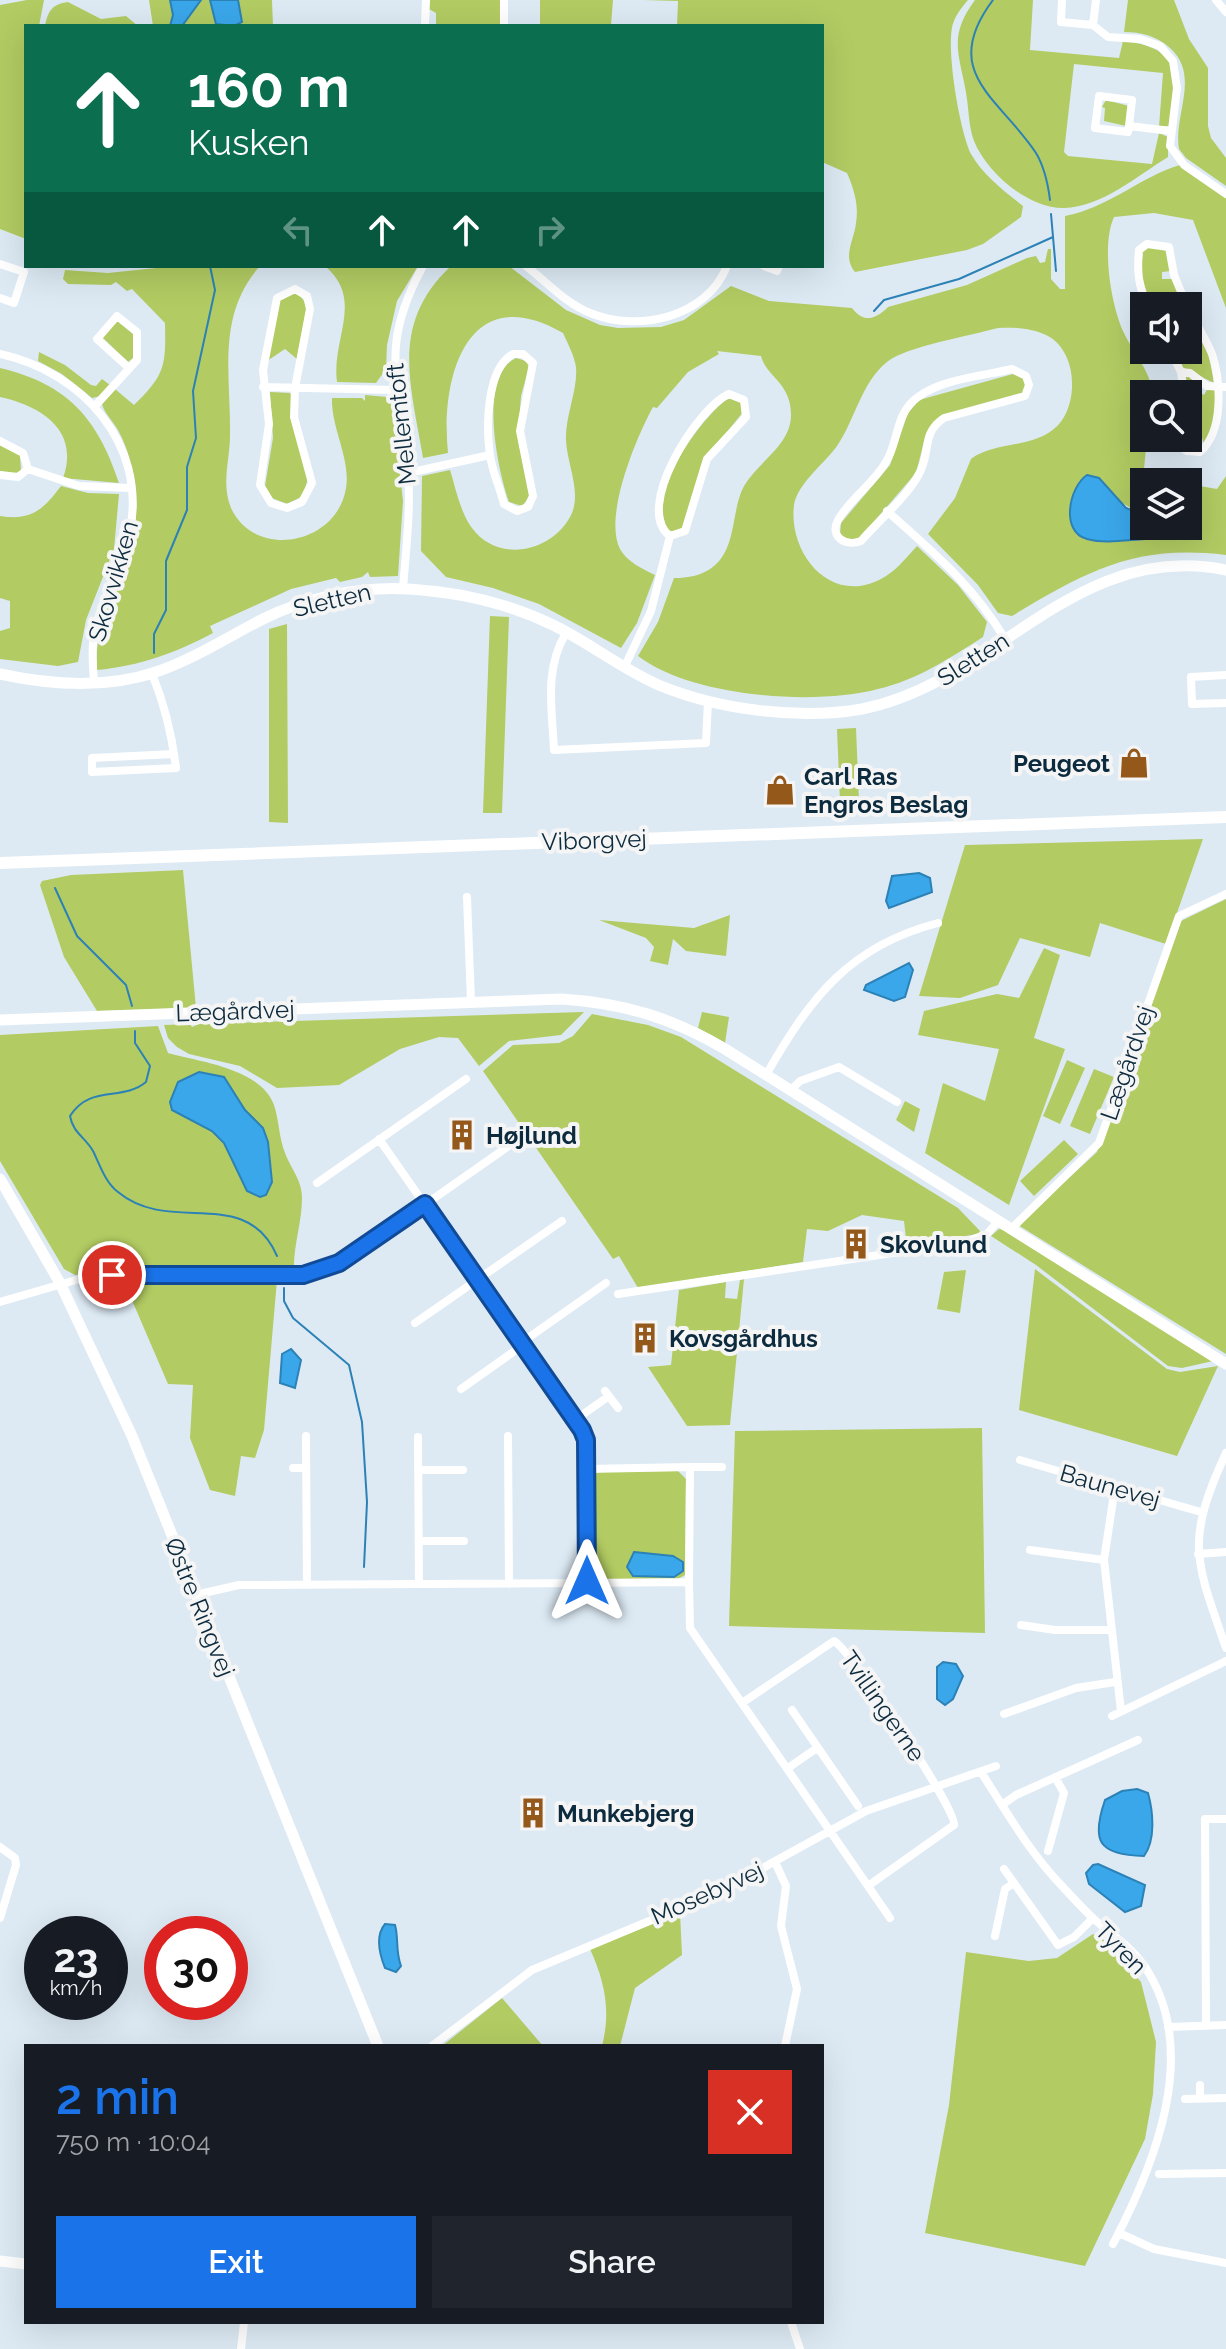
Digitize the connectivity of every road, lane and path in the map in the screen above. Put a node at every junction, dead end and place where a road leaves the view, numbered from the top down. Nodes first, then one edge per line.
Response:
1 (426, 0) edge
2 (504, 0) edge
3 (1062, 0) edge
4 (1096, 0) edge
5 (1216, 0) edge
6 (1226, 12) edge
7 (425, 24) edge
8 (504, 24) edge
9 (1093, 25) junction
10 (1129, 126) junction
11 (1171, 131) junction
12 (1226, 194) edge
13 (0, 264) edge
14 (422, 268) edge
15 (529, 268) edge
16 (545, 268) edge
17 (726, 268) edge
18 (538, 275) junction
19 (1142, 292) edge
20 (1181, 292) edge
21 (0, 298) edge
22 (1202, 335) edge
23 (0, 354) edge
24 (1177, 364) edge
25 (129, 368) junction
26 (1181, 372) junction
27 (1182, 380) edge
28 (1222, 386) edge
29 (263, 387) junction
30 (295, 388) junction
31 (395, 390) junction
32 (95, 406) junction
33 (0, 441) edge
34 (1202, 447) edge
35 (490, 455) junction
36 (28, 469) junction
37 (408, 473) junction
38 (0, 475) edge
39 (131, 488) junction
40 (887, 511) junction
41 (670, 536) junction
42 (1226, 570) edge
43 (403, 588) junction
44 (566, 633) junction
45 (1005, 639) junction
46 (624, 668) junction
47 (0, 674) edge
48 (152, 674) junction
49 (1226, 675) edge
50 (94, 684) junction
51 (708, 701) junction
52 (1226, 703) edge
53 (174, 754) junction
54 (1226, 814) edge
55 (0, 863) edge
56 (1226, 894) edge
57 (467, 897) dead end
58 (938, 923) dead end
59 (471, 1002) junction
60 (0, 1020) edge
61 (766, 1075) junction
62 (466, 1079) dead end
63 (791, 1090) junction
64 (897, 1102) dead end
65 (379, 1139) junction
66 (510, 1145) dead end
67 (499, 1153) junction
68 (505, 1163) dead end
69 (0, 1179) edge
70 (317, 1183) dead end
71 (425, 1204) junction
72 (999, 1220) junction
73 (562, 1221) dead end
74 (1011, 1229) junction
75 (550, 1230) junction
76 (557, 1239) dead end
77 (478, 1280) junction
78 (60, 1283) junction
79 (606, 1283) dead end
80 (618, 1294) dead end
81 (589, 1296) junction
82 (0, 1302) edge
83 (596, 1307) dead end
84 (415, 1323) dead end
85 (522, 1344) junction
86 (1226, 1364) edge
87 (461, 1389) dead end
88 (618, 1408) dead end
89 (575, 1420) junction
90 (306, 1436) dead end
91 (508, 1436) dead end
92 (418, 1437) dead end
93 (1226, 1453) edge
94 (1020, 1460) dead end
95 (495, 1466) dead end
96 (508, 1466) junction
97 (690, 1467) junction
98 (722, 1467) dead end
99 (293, 1468) dead end
100 (306, 1468) junction
101 (405, 1468) dead end
102 (418, 1469) junction
103 (586, 1469) junction
104 (463, 1470) dead end
105 (1115, 1487) junction
106 (1201, 1512) junction
107 (419, 1541) junction
108 (464, 1541) dead end
109 (1030, 1550) dead end
110 (1226, 1552) edge
111 (1198, 1554) junction
112 (1104, 1560) junction
113 (689, 1582) junction
114 (587, 1583) junction
115 (419, 1584) junction
116 (509, 1584) junction
117 (307, 1585) junction
118 (195, 1595) junction
119 (1021, 1625) dead end
120 (1111, 1630) junction
121 (1226, 1648) edge
122 (1226, 1661) edge
123 (1115, 1682) junction
124 (742, 1703) junction
125 (792, 1710) dead end
126 (1121, 1711) junction
127 (1004, 1714) dead end
128 (1112, 1716) dead end
129 (1138, 1740) dead end
130 (817, 1748) junction
131 (996, 1766) dead end
132 (788, 1768) junction
133 (981, 1772) junction
134 (1055, 1777) junction
135 (938, 1787) junction
136 (1002, 1805) junction
137 (858, 1806) dead end
138 (1226, 1819) edge
139 (831, 1830) junction
140 (0, 1847) edge
141 (1048, 1851) dead end
142 (775, 1862) junction
143 (1004, 1869) dead end
144 (1014, 1883) junction
145 (868, 1886) junction
146 (0, 1918) edge
147 (890, 1918) dead end
148 (1093, 1918) junction
149 (995, 1936) dead end
150 (1206, 2025) junction
151 (1226, 2025) edge
152 (1168, 2027) junction
153 (377, 2044) edge
154 (435, 2044) edge
155 (785, 2044) edge
156 (1200, 2085) dead end
157 (1200, 2098) junction
158 (1226, 2098) edge
159 (1185, 2099) dead end
160 (1226, 2173) edge
161 (1159, 2174) dead end
162 (1119, 2233) junction
163 (1113, 2244) dead end
164 (0, 2261) edge
165 (1226, 2263) edge
166 (24, 2264) edge
167 (244, 2324) edge
168 (792, 2324) edge
169 (241, 2349) edge
170 (800, 2349) edge

1 - 7 street
2 - 8 street
3 - 9 street
4 - 9 street
5 - 6 street
9 - 11 street
10 - 10 street
10 - 11 street
11 - 12 street
13 - 21 street
14 - 31 street, Mellemtoft
15 - 18 street
16 - 18 street
17 - 18 street
19 - 20 street
22 - 28 street
23 - 32 street, Skovvikken
24 - 26 street
25 - 25 street
25 - 32 street
26 - 27 street
26 - 28 street
28 - 34 street
29 - 30 street
29 - 30 street
29 - 30 street
30 - 31 street
31 - 37 street, Mellemtoft
32 - 39 street, Skovvikken
33 - 36 street
35 - 35 street
35 - 37 street
36 - 38 street
36 - 39 street
37 - 43 street, Mellemtoft
39 - 50 street, Skovvikken
40 - 40 street
40 - 45 street
41 - 41 street
41 - 46 street
42 - 45 street, Sletten
43 - 44 street, Sletten
43 - 48 street, Sletten
44 - 46 street, Sletten
44 - 51 street
45 - 51 street, Sletten
46 - 51 street, Sletten
47 - 50 street, Sletten
48 - 50 street, Sletten
48 - 53 street
49 - 52 street
53 - 53 street
54 - 55 main road, Viborgvej
56 - 74 street, Lægårdvej
57 - 59 street
58 - 61 street
59 - 60 street, Lægårdvej
59 - 61 street, Lægårdvej
61 - 63 street, Lægårdvej
62 - 65 street
63 - 64 street
63 - 72 street, Lægårdvej
65 - 70 street
65 - 71 street
66 - 67 street
67 - 68 street
67 - 71 street
69 - 78 street, Østre Ringvej
71 - 77 street
71 - 78 street
72 - 74 street, Lægårdvej
72 - 80 street
73 - 75 street
74 - 86 street, Lægårdvej
75 - 76 street
75 - 77 street
77 - 84 street
77 - 85 street
78 - 82 street
78 - 118 street, Østre Ringvej
79 - 81 street
81 - 83 street
81 - 85 street
85 - 87 street
85 - 89 street
88 - 89 street
89 - 103 street
90 - 100 street
91 - 96 street
92 - 102 street
93 - 106 street
94 - 105 street, Baunevej
95 - 96 street
96 - 116 street
97 - 98 street
97 - 103 street
97 - 113 street
99 - 100 street
100 - 117 street
101 - 102 street
102 - 104 street
102 - 107 street
103 - 114 street
105 - 106 street, Baunevej
105 - 112 street
106 - 111 street
107 - 108 street
107 - 115 street
109 - 112 street
110 - 111 street
111 - 121 street
112 - 120 street
113 - 114 street
113 - 124 street
114 - 116 street
115 - 116 street
115 - 117 street
117 - 118 street
118 - 153 street, Østre Ringvej
119 - 120 street
120 - 123 street
122 - 126 street
123 - 126 street
123 - 127 street
124 - 132 street
124 - 135 street, Tvillingerne
125 - 130 street
126 - 128 street
129 - 134 street
130 - 132 street
130 - 137 street
131 - 133 street, Mosebyvej
132 - 139 street
133 - 135 street, Mosebyvej
133 - 136 street, Tyren
134 - 136 street
134 - 141 street
135 - 139 street, Mosebyvej
135 - 145 street
136 - 148 street, Tyren
138 - 150 street
139 - 142 street, Mosebyvej
139 - 145 street
140 - 146 street
142 - 154 street, Mosebyvej
142 - 155 street
143 - 144 street
144 - 148 street
144 - 149 street
145 - 147 street
148 - 152 street, Tyren
150 - 151 street
150 - 152 street
152 - 162 street, Tyren
156 - 157 street
157 - 158 street
157 - 159 street
160 - 161 street
162 - 163 street, Tyren
162 - 165 street
164 - 166 street
167 - 169 street
168 - 170 street

